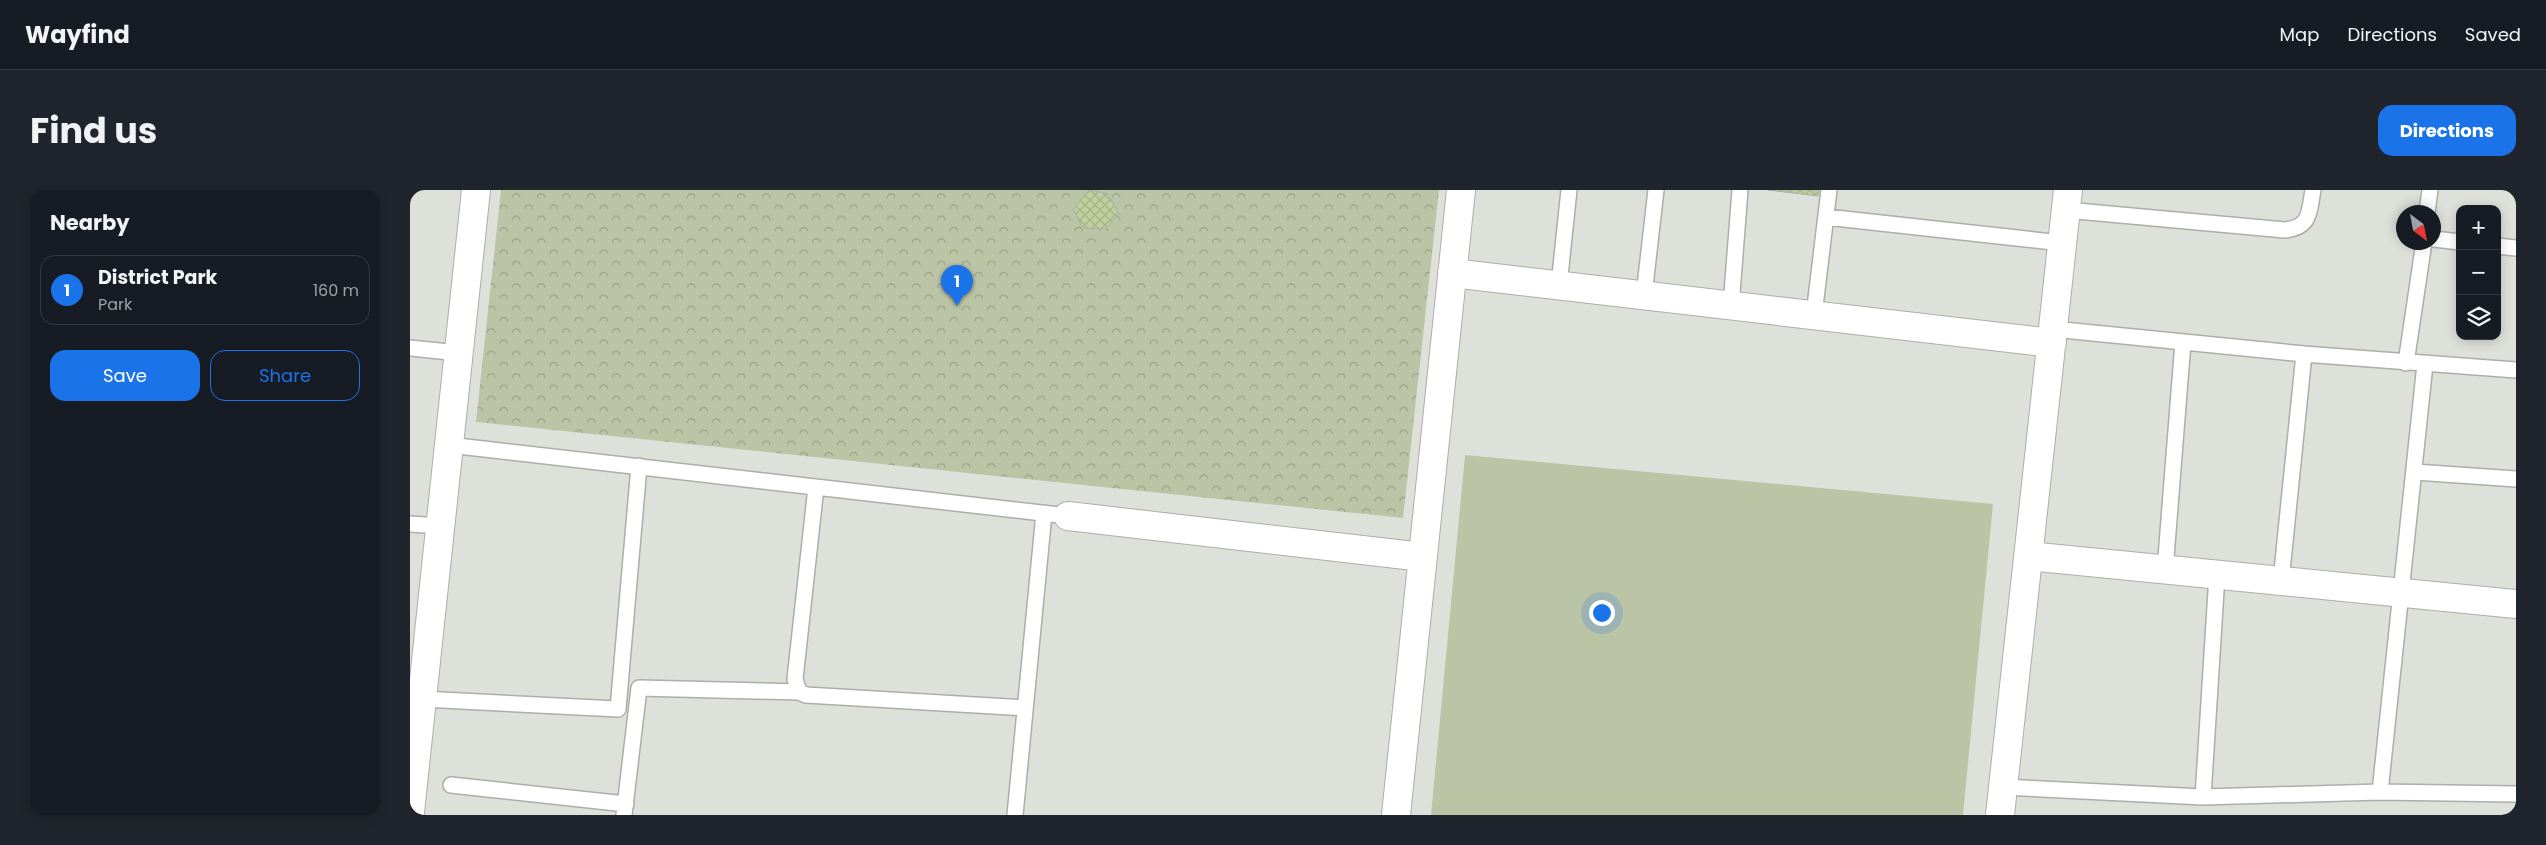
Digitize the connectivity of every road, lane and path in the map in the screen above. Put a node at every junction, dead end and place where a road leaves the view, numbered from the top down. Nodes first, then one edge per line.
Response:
1 (476, 190) edge
2 (1461, 190) edge
3 (1569, 190) edge
4 (1656, 190) edge
5 (1740, 190) edge
6 (1830, 190) edge
7 (2313, 190) edge
8 (2430, 190) edge
9 (2067, 200) edge
10 (2428, 205) edge
11 (1826, 217) junction
12 (2441, 240) edge
13 (2456, 242) edge
14 (2062, 244) junction
15 (2501, 246) edge
16 (2516, 248) edge
17 (2423, 250) edge
18 (1452, 273) junction
19 (1559, 285) junction
20 (1644, 295) junction
21 (1731, 306) junction
22 (1814, 315) junction
23 (2052, 336) junction
24 (2183, 342) junction
25 (410, 348) edge
26 (459, 353) junction
27 (2304, 354) junction
28 (2406, 363) junction
29 (2425, 364) junction
30 (2516, 370) edge
31 (449, 445) junction
32 (639, 466) junction
33 (2415, 472) junction
34 (2516, 479) edge
35 (816, 487) junction
36 (1056, 514) junction
37 (410, 524) edge
38 (440, 526) junction
39 (2028, 556) junction
40 (1423, 557) junction
41 (2165, 570) junction
42 (2217, 575) junction
43 (2281, 581) junction
44 (2402, 593) junction
45 (2516, 604) edge
46 (799, 692) junction
47 (422, 699) junction
48 (1025, 708) junction
49 (618, 709) junction
50 (636, 711) junction
51 (413, 758) edge
52 (452, 784) dead end
53 (2003, 787) junction
54 (2380, 792) junction
55 (2516, 794) edge
56 (2203, 798) junction
57 (625, 809) edge
58 (410, 812) edge
59 (1015, 815) edge
60 (1396, 815) edge
61 (2000, 815) edge

1 - 26 street
2 - 18 street
3 - 19 lane
4 - 20 lane
5 - 21 lane
6 - 11 lane
7 - 9 lane
8 - 10 lane
9 - 14 street
11 - 14 lane
11 - 22 lane
12 - 13 lane
14 - 23 street
15 - 16 lane
17 - 28 lane
18 - 19 street
18 - 40 street
19 - 20 street
20 - 21 street
21 - 22 street
22 - 23 street
23 - 24 lane
23 - 39 street
24 - 27 lane
24 - 41 lane
25 - 26 lane
26 - 31 street
27 - 28 lane
27 - 43 lane
28 - 29 lane
29 - 30 lane
29 - 33 lane
31 - 32 lane
31 - 38 street
32 - 35 lane
32 - 49 lane
33 - 34 lane
33 - 44 lane
35 - 36 lane
35 - 46 lane
36 - 40 street
36 - 48 lane
37 - 38 lane
38 - 47 street
39 - 41 street
39 - 53 street
40 - 60 street
41 - 42 street
42 - 43 street
42 - 56 lane
43 - 44 street
44 - 45 street
44 - 54 lane
46 - 48 lane
46 - 50 lane
47 - 49 lane
47 - 51 street
48 - 59 lane
49 - 50 lane
50 - 57 lane
51 - 58 street
52 - 57 lane
53 - 56 lane
53 - 61 street
54 - 55 lane
54 - 56 lane

